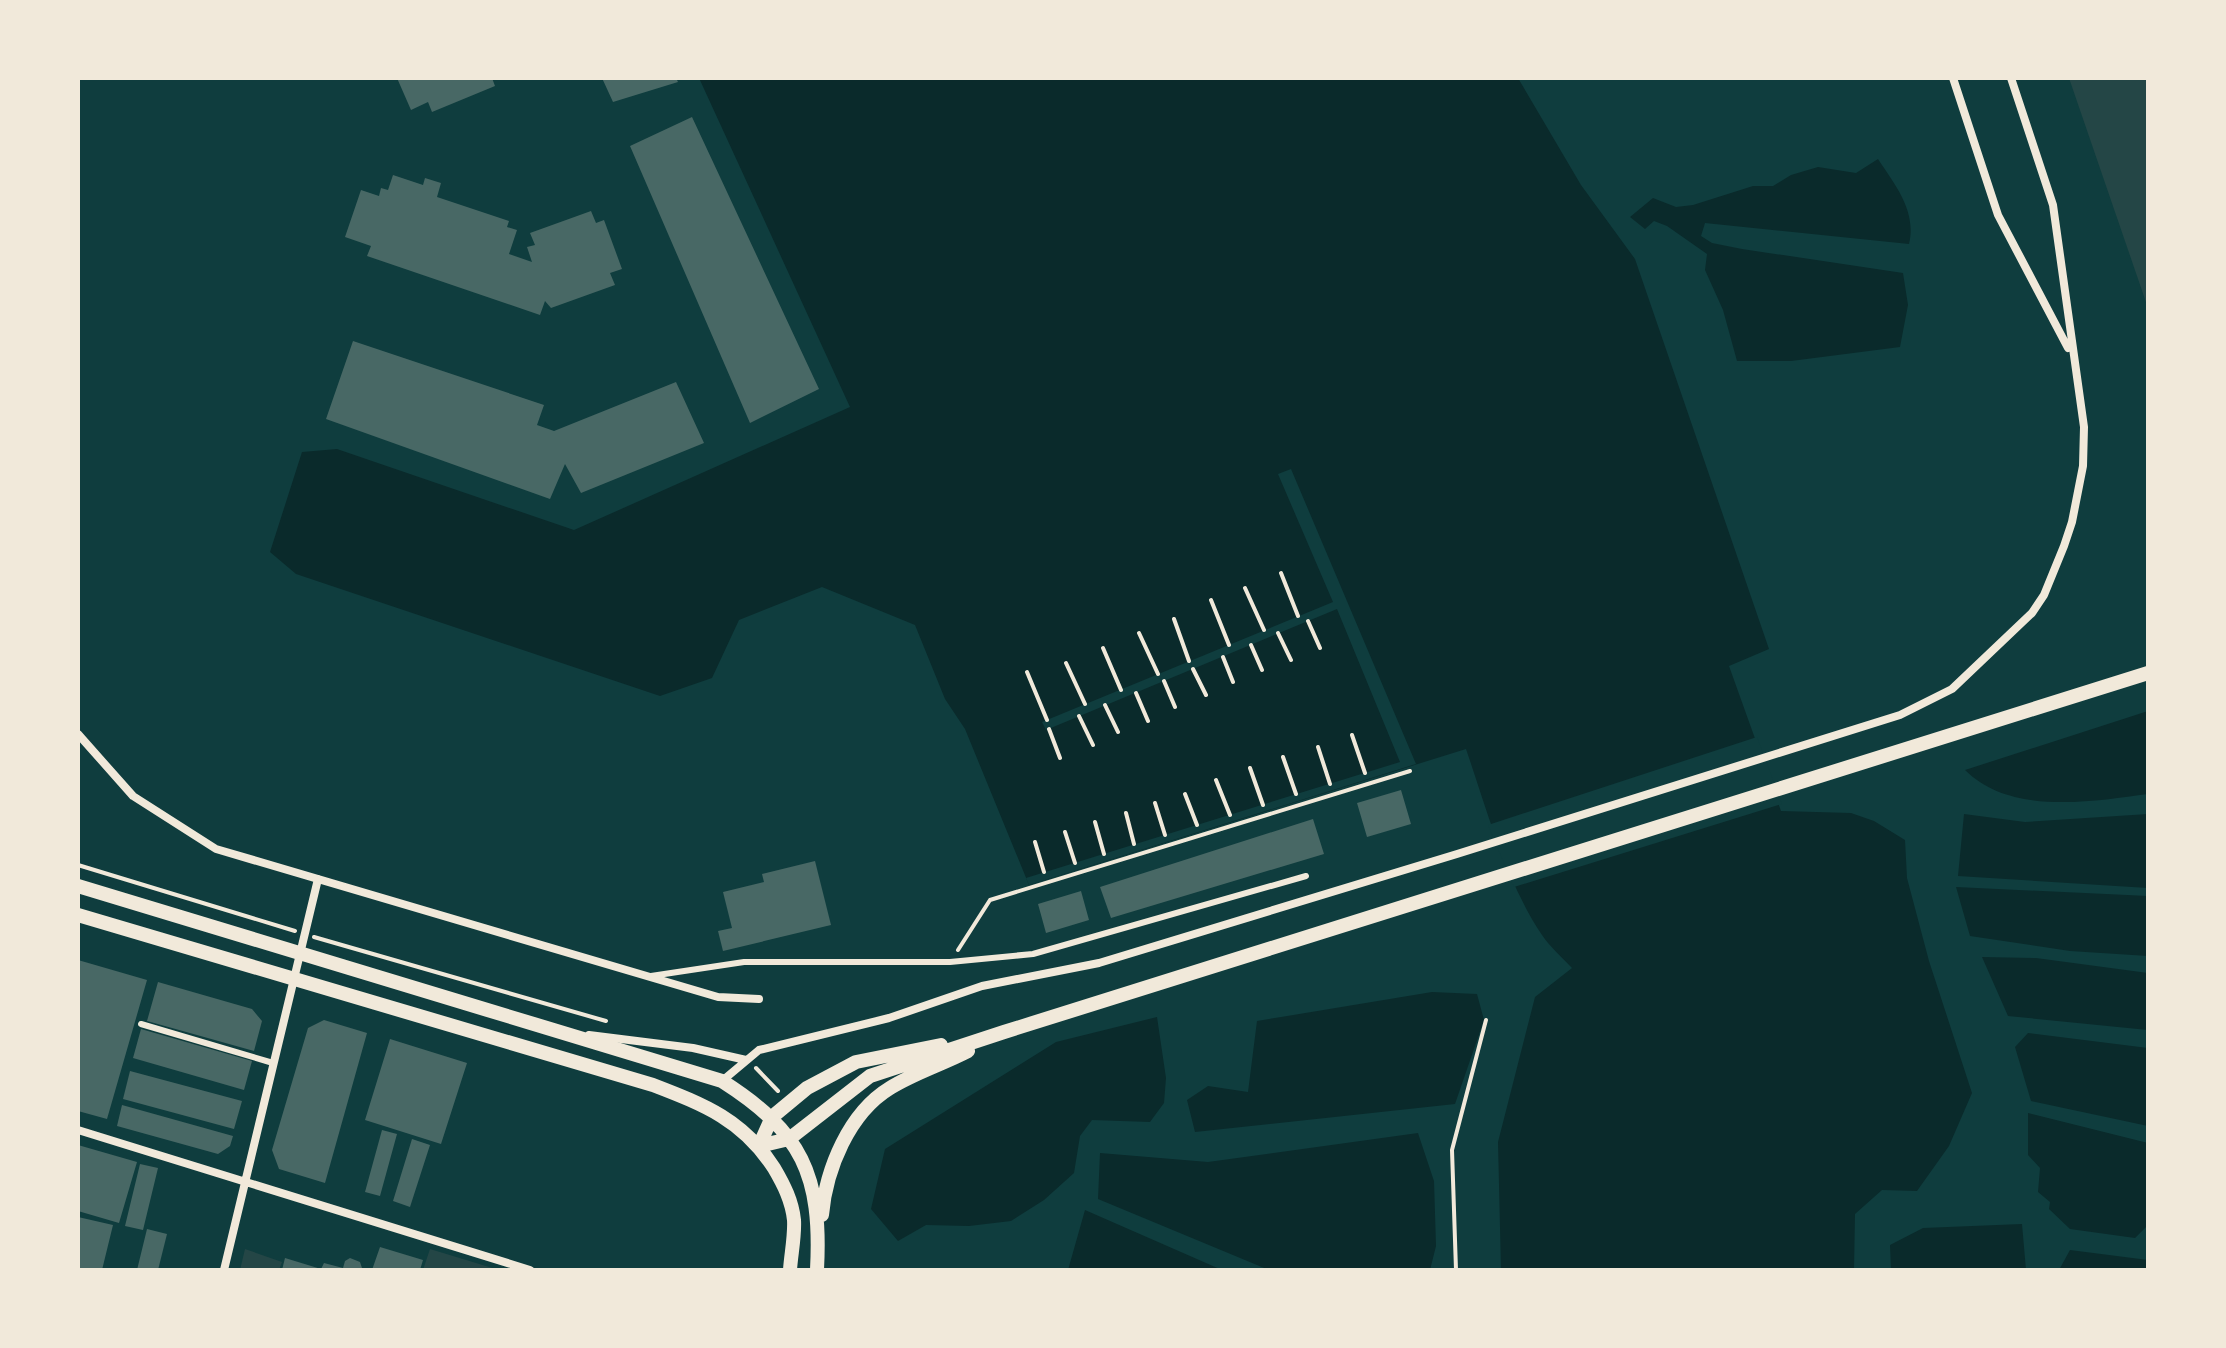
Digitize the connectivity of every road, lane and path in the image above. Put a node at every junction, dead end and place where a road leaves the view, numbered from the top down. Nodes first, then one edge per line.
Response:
1 (1953, 78) edge
2 (2011, 78) edge
3 (2072, 356) junction
4 (1281, 573) dead end
5 (1245, 588) dead end
6 (1211, 600) dead end
7 (1298, 616) dead end
8 (1174, 619) dead end
9 (1308, 621) dead end
10 (1264, 630) dead end
11 (1139, 633) dead end
12 (1278, 633) dead end
13 (1229, 645) dead end
14 (1251, 645) dead end
15 (1103, 648) dead end
16 (1320, 648) dead end
17 (1223, 657) dead end
18 (1291, 660) dead end
19 (1189, 661) dead end
20 (1066, 663) dead end
21 (1193, 669) dead end
22 (1262, 670) dead end
23 (1027, 672) dead end
24 (2148, 673) edge
25 (1158, 674) dead end
26 (1164, 681) dead end
27 (1233, 682) dead end
28 (1121, 690) dead end
29 (1136, 693) dead end
30 (1206, 695) dead end
31 (1085, 704) dead end
32 (1105, 705) dead end
33 (1175, 707) dead end
34 (1079, 716) dead end
35 (1047, 720) dead end
36 (1148, 721) dead end
37 (1049, 729) dead end
38 (1118, 732) dead end
39 (78, 734) edge
40 (1352, 735) dead end
41 (1093, 745) dead end
42 (1318, 747) dead end
43 (1283, 757) dead end
44 (1060, 758) dead end
45 (1250, 768) dead end
46 (1410, 771) dead end
47 (1365, 773) dead end
48 (1216, 780) dead end
49 (1330, 784) dead end
50 (1185, 794) dead end
51 (1296, 794) dead end
52 (1155, 803) dead end
53 (1263, 805) dead end
54 (1126, 813) dead end
55 (1230, 815) dead end
56 (1095, 822) dead end
57 (1197, 825) dead end
58 (1065, 832) dead end
59 (1165, 835) dead end
60 (1035, 842) dead end
61 (1134, 844) dead end
62 (1104, 854) dead end
63 (1075, 863) dead end
64 (1044, 872) dead end
65 (1306, 876) dead end
66 (318, 879) junction
67 (78, 886) edge
68 (78, 915) edge
69 (299, 954) junction
70 (950, 962) junction
71 (647, 976) junction
72 (292, 980) junction
73 (759, 999) dead end
74 (1486, 1020) dead end
75 (141, 1024) dead end
76 (555, 1031) junction
77 (1004, 1032) junction
78 (746, 1060) junction
79 (273, 1063) junction
80 (722, 1081) junction
81 (772, 1117) junction
82 (78, 1130) edge
83 (789, 1139) junction
84 (759, 1146) junction
85 (245, 1182) junction
86 (818, 1264) edge
87 (224, 1270) edge
88 (530, 1270) edge
89 (790, 1270) edge
90 (1456, 1270) edge

1 - 3 street
2 - 3 street
3 - 78 street
4 - 7 path
5 - 10 path
6 - 13 path
8 - 19 path
9 - 16 path
11 - 25 path
12 - 18 path
14 - 22 path
15 - 28 path
17 - 27 path
20 - 31 path
21 - 30 path
23 - 35 path
24 - 77 street
26 - 33 path
29 - 36 path
32 - 38 path
34 - 41 path
37 - 44 path
39 - 66 street
40 - 47 path
42 - 49 path
43 - 51 path
45 - 53 path
46 - 70 path
48 - 55 path
50 - 57 path
52 - 59 path
54 - 61 path
56 - 62 path
58 - 63 path
60 - 64 path
65 - 70 lane
66 - 69 street
66 - 71 street
67 - 69 street
68 - 72 street
69 - 72 street
69 - 76 street
70 - 71 lane
71 - 73 street
72 - 79 street
72 - 84 street
74 - 90 path
75 - 79 lane
76 - 78 street
76 - 80 street
77 - 81 street
77 - 83 street
77 - 86 street
78 - 80 street
79 - 85 street
80 - 81 street
81 - 83 street
81 - 84 street
82 - 85 street
83 - 84 street
83 - 86 street
84 - 89 street
85 - 87 street
85 - 88 street

